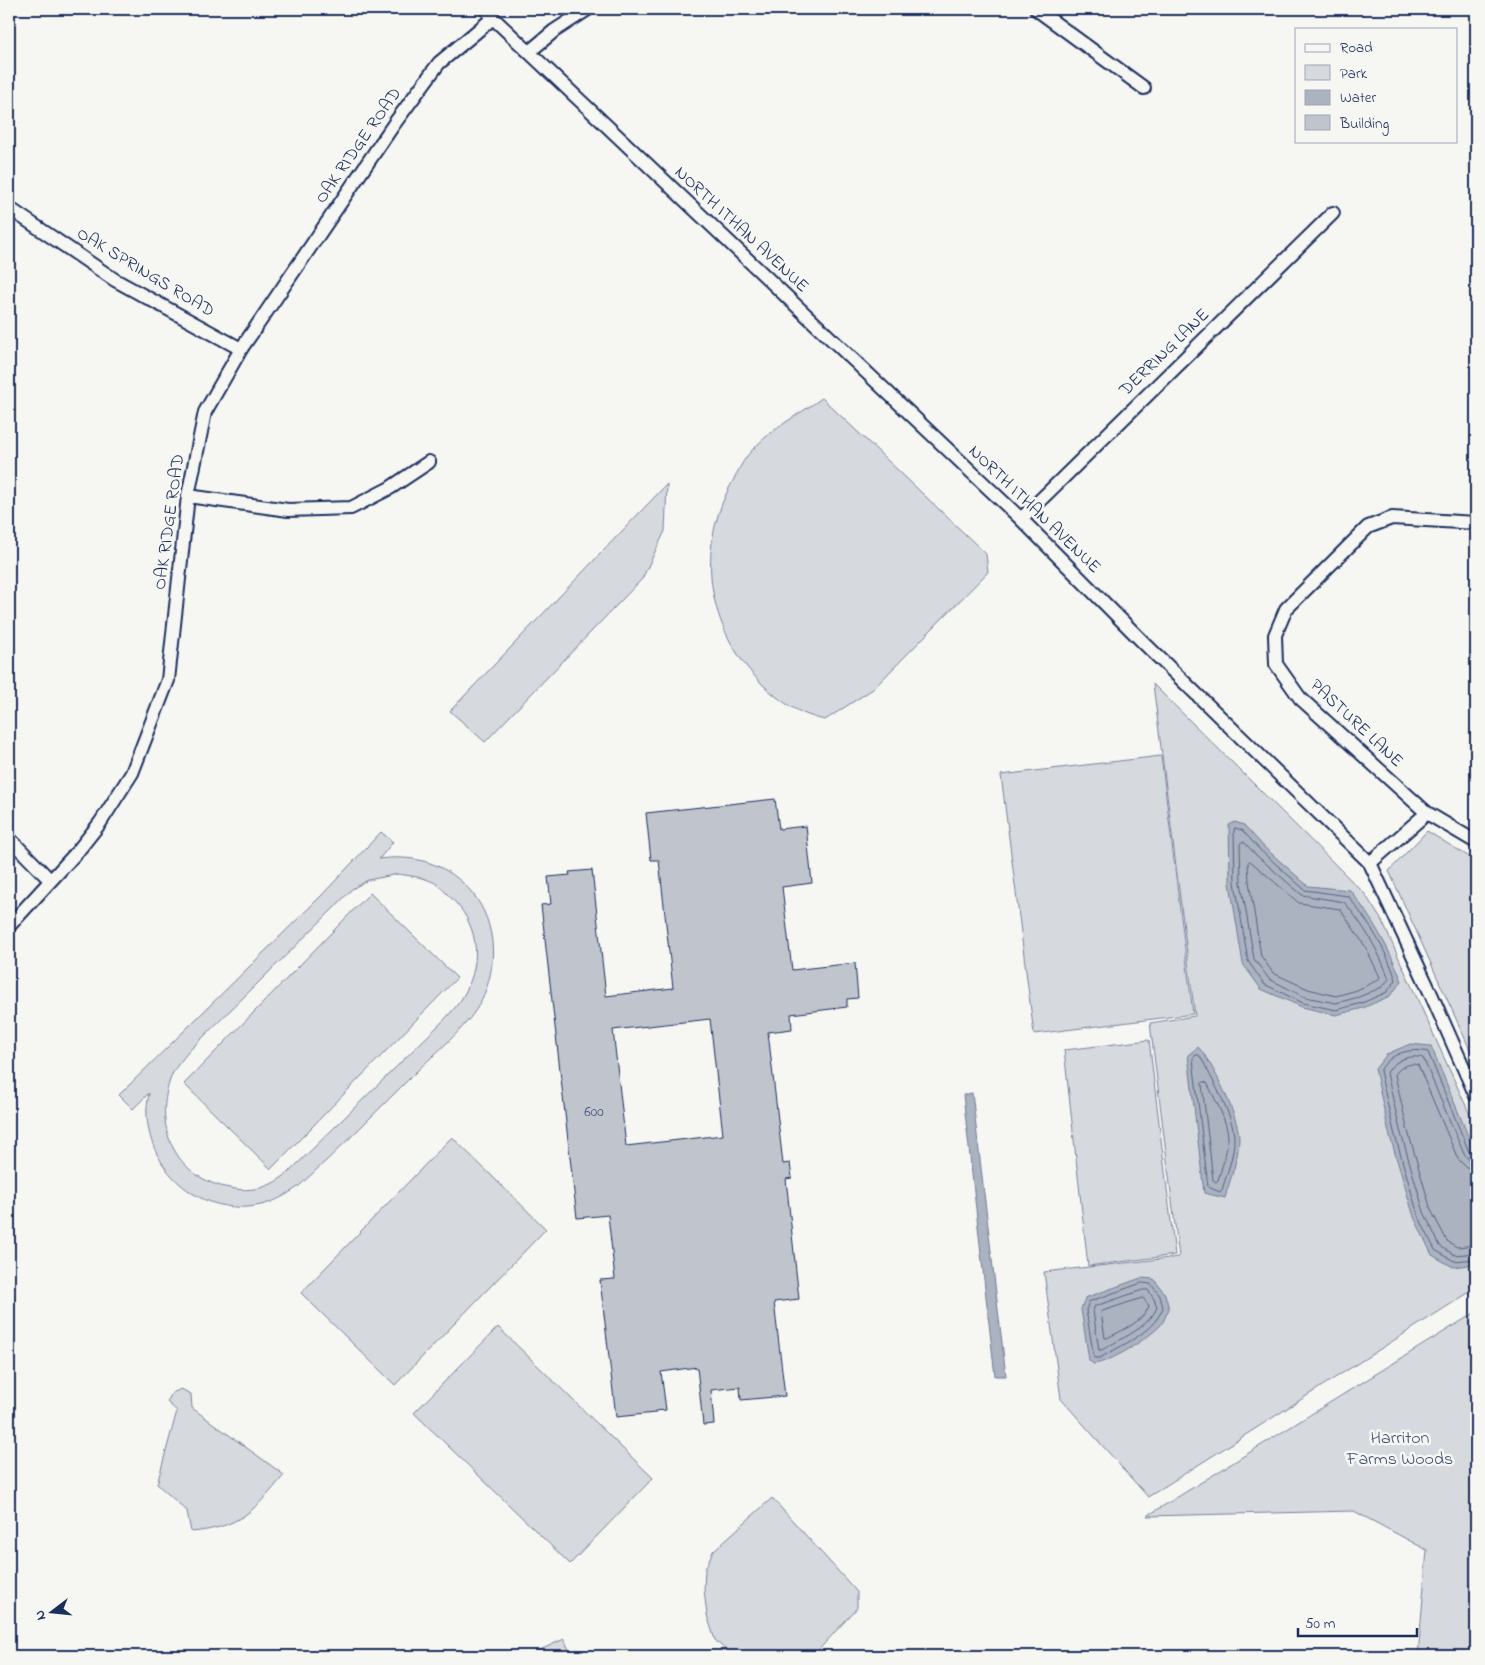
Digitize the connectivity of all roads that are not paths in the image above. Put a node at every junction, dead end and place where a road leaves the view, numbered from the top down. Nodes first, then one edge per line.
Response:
1 (588, 9) edge
2 (1036, 9) edge
3 (489, 14) edge
4 (529, 52) junction
5 (1144, 88) dead end
6 (9, 208) edge
7 (1333, 213) dead end
8 (241, 349) junction
9 (429, 462) dead end
10 (188, 496) junction
11 (1021, 519) junction
12 (1476, 522) edge
13 (1427, 813) junction
14 (9, 838) edge
15 (1476, 842) edge
16 (1370, 864) junction
17 (50, 880) junction
18 (9, 926) edge
19 (1476, 1096) edge

1 - 4 street
2 - 5 street
3 - 4 street, NORTH ITHAN AVENUE
3 - 8 street, OAK RIDGE ROAD
4 - 11 street, NORTH ITHAN AVENUE
6 - 8 street, OAK SPRINGS ROAD
7 - 11 street, DERRING LANE
8 - 10 street, OAK RIDGE ROAD
9 - 10 street
10 - 17 street, OAK RIDGE ROAD
11 - 16 street, NORTH ITHAN AVENUE
12 - 13 street, PASTURE LANE
13 - 15 street, PASTURE LANE
13 - 16 street
14 - 17 street
16 - 19 street, NORTH ITHAN AVENUE
17 - 18 street, OAK RIDGE ROAD

